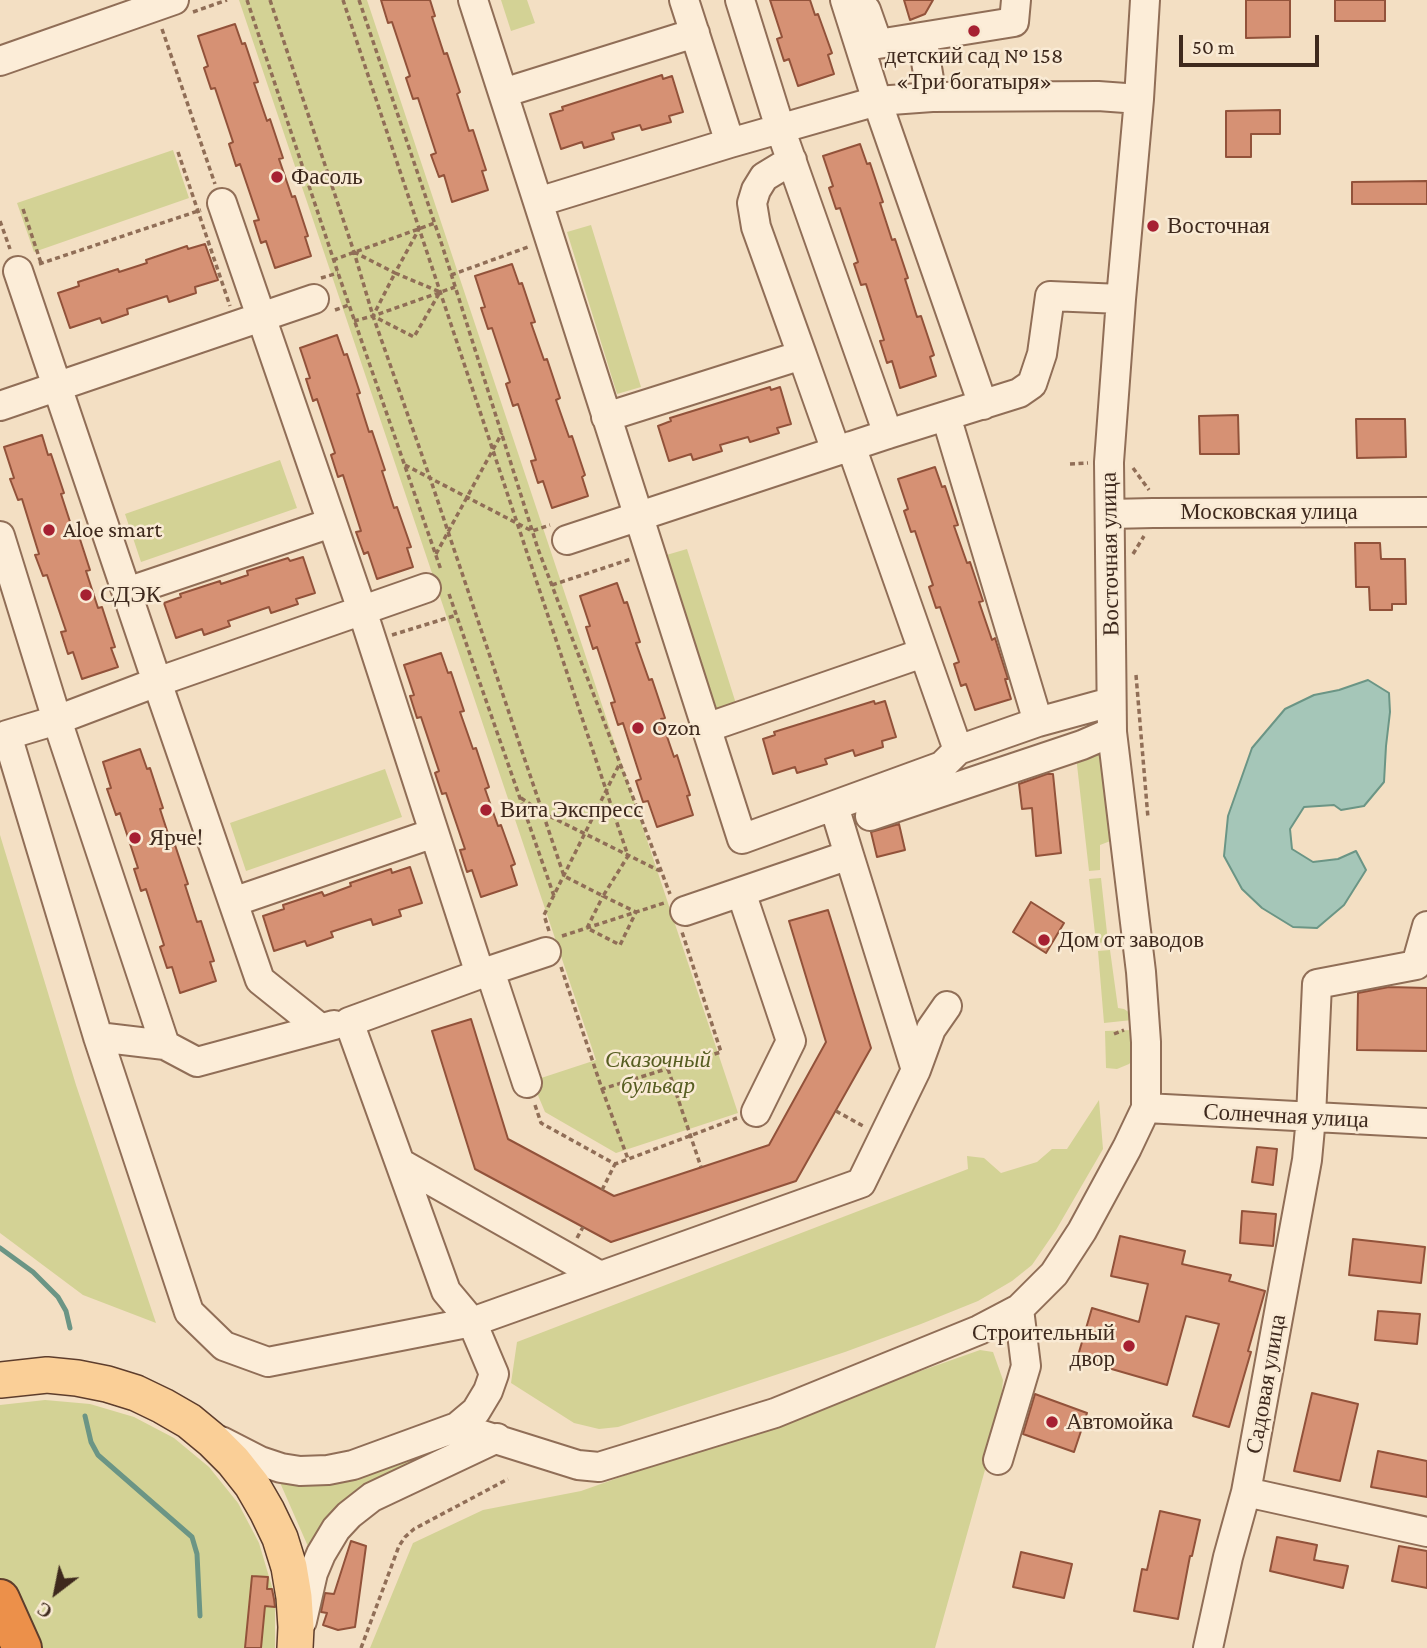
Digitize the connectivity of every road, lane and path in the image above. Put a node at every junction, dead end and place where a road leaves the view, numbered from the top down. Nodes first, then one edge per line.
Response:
1 (247, 0) edge
2 (270, 0) edge
3 (342, 0) edge
4 (359, 0) edge
5 (473, 0) edge
6 (684, 0) edge
7 (740, 0) edge
8 (845, 0) edge
9 (863, 0) edge
10 (1016, 0) edge
11 (1145, 0) edge
12 (164, 3) edge
13 (695, 33) junction
14 (922, 38) junction
15 (0, 61) edge
16 (503, 93) junction
17 (932, 97) junction
18 (1139, 99) junction
19 (877, 101) junction
20 (780, 128) junction
21 (730, 143) junction
22 (178, 152) dead end
23 (792, 160) junction
24 (538, 202) junction
25 (210, 207) junction
26 (0, 221) edge
27 (435, 223) junction
28 (419, 229) junction
29 (550, 239) junction
30 (354, 252) junction
31 (334, 260) junction
32 (18, 271) junction
33 (395, 272) junction
34 (451, 275) junction
35 (455, 287) junction
36 (440, 292) junction
37 (314, 299) dead end
38 (1121, 299) junction
39 (373, 316) junction
40 (249, 321) junction
41 (354, 321) junction
42 (802, 355) junction
43 (57, 387) junction
44 (982, 405) junction
45 (0, 406) edge
46 (946, 416) junction
47 (606, 417) junction
48 (502, 433) junction
49 (888, 434) junction
50 (844, 449) junction
51 (493, 450) junction
52 (405, 465) junction
53 (430, 478) junction
54 (467, 497) junction
55 (1427, 512) edge
56 (1110, 514) junction
57 (638, 516) junction
58 (331, 523) junction
59 (517, 523) junction
60 (448, 531) junction
61 (532, 531) junction
62 (559, 532) joint
63 (0, 536) edge
64 (650, 553) junction
65 (436, 554) junction
66 (439, 585) junction
67 (552, 585) junction
68 (127, 592) junction
69 (362, 610) junction
70 (457, 615) junction
71 (372, 641) junction
72 (923, 653) junction
73 (157, 682) junction
74 (1111, 702) junction
75 (57, 720) junction
76 (1038, 722) junction
77 (706, 728) junction
78 (1112, 732) junction
79 (958, 750) junction
80 (620, 763) junction
81 (606, 791) junction
82 (520, 798) junction
83 (834, 806) junction
84 (543, 813) junction
85 (870, 816) dead end
86 (434, 833) junction
87 (585, 835) junction
88 (849, 855) junction
89 (628, 856) junction
90 (661, 872) junction
91 (564, 876) junction
92 (741, 892) junction
93 (554, 896) junction
94 (603, 896) junction
95 (233, 902) junction
96 (636, 912) junction
97 (682, 918) joint
98 (1427, 926) edge
99 (587, 928) junction
100 (553, 958) joint
101 (485, 973) junction
102 (947, 1006) dead end
103 (349, 1022) junction
104 (320, 1028) junction
105 (97, 1037) junction
106 (165, 1045) junction
107 (668, 1069) junction
108 (916, 1070) junction
109 (527, 1083) joint
110 (602, 1090) junction
111 (1146, 1108) junction
112 (836, 1111) dead end
113 (755, 1112) joint
114 (1311, 1117) junction
115 (1427, 1123) edge
116 (690, 1136) junction
117 (883, 1138) junction
118 (628, 1159) junction
119 (400, 1163) junction
120 (615, 1164) junction
121 (701, 1167) dead end
122 (602, 1190) dead end
123 (600, 1276) junction
124 (1019, 1309) junction
125 (472, 1322) junction
126 (0, 1364) edge
127 (77, 1378) junction
128 (0, 1380) edge
129 (189, 1421) junction
130 (457, 1427) junction
131 (497, 1438) junction
132 (998, 1460) dead end
133 (508, 1479) dead end
134 (1246, 1492) junction
135 (1427, 1532) edge
136 (0, 1599) edge
137 (22, 1648) edge
138 (296, 1648) edge
139 (361, 1648) edge
140 (1208, 1648) edge

1 - 31 path
2 - 30 path
3 - 28 path
4 - 27 path
5 - 16 street
6 - 13 street
7 - 20 street
8 - 19 street
9 - 14 street
10 - 14 street
11 - 18 street, Восточная улица
12 - 15 street
12 - 25 path
13 - 16 street
13 - 21 street
14 - 17 street
16 - 24 street
17 - 18 street
17 - 19 street
18 - 38 street, Восточная улица
19 - 20 street
19 - 44 street
20 - 21 street
20 - 23 street
21 - 24 street
22 - 25 path
23 - 42 street
23 - 49 street
24 - 29 street
25 - 32 path
25 - 40 street
25 - 40 path
26 - 32 path
27 - 28 path
27 - 34 path
28 - 30 path
28 - 33 path
28 - 36 path
29 - 34 path
29 - 47 street
30 - 31 path
30 - 33 path
30 - 39 path
31 - 41 path
32 - 43 street
33 - 36 path
33 - 39 path
34 - 35 path
35 - 36 path
35 - 48 path
36 - 39 path
36 - 39 path
36 - 51 path
37 - 40 street
38 - 44 street
38 - 56 street, Восточная улица
39 - 41 path
39 - 53 path
40 - 43 street
40 - 58 street
41 - 52 path
42 - 47 street
42 - 50 street
43 - 45 street
43 - 68 street
44 - 46 street
46 - 49 street
46 - 76 street
47 - 57 street
48 - 51 path
48 - 61 path
49 - 50 street
50 - 57 street
50 - 72 street
51 - 54 path
51 - 59 path
52 - 53 path
52 - 65 path
53 - 54 path
53 - 60 path
54 - 59 path
54 - 60 path
55 - 56 street, Московская улица
56 - 74 street, Восточная улица
57 - 62 street
57 - 64 street
58 - 68 street
58 - 69 street
59 - 61 path
59 - 81 path
60 - 65 path
60 - 84 path
61 - 62 path
61 - 67 path
63 - 75 street
64 - 67 path
64 - 77 street
65 - 66 path
66 - 69 street
66 - 70 path
67 - 80 path
68 - 73 street
69 - 71 street
69 - 73 street
70 - 71 path
70 - 82 path
71 - 86 street
72 - 77 street
72 - 79 street
73 - 75 street
73 - 95 street
74 - 76 street
74 - 78 street, Восточная улица
75 - 105 street
75 - 106 street
76 - 79 street
77 - 83 street
78 - 85 street
78 - 111 street, Восточная улица
79 - 83 street
80 - 81 path
80 - 90 path
81 - 87 path
81 - 89 path
82 - 84 path
82 - 93 path
83 - 88 street
84 - 87 path
84 - 91 path
86 - 95 street
86 - 101 street
87 - 89 path
87 - 91 path
88 - 92 street
88 - 108 street
89 - 90 path
89 - 94 path
90 - 96 path
91 - 93 path
91 - 94 path
92 - 97 street
92 - 113 street
93 - 99 path
94 - 96 path
94 - 99 path
95 - 104 street
96 - 99 path
96 - 99 path
97 - 107 path
98 - 114 street, Садовая улица
100 - 101 street
100 - 110 path
101 - 103 street
101 - 109 street
102 - 108 street
103 - 104 street
103 - 119 street
104 - 106 street
105 - 106 street
105 - 125 street
107 - 110 path
107 - 116 path
108 - 117 street
109 - 120 path
110 - 118 path
111 - 114 street, Солнечная улица
111 - 124 street
112 - 117 path
113 - 116 path
114 - 115 street, Солнечная улица
114 - 134 street, Садовая улица
116 - 118 path
116 - 121 path
117 - 123 street
118 - 120 path
119 - 123 street
119 - 125 street
120 - 122 path
123 - 125 street
124 - 131 street
124 - 132 street
125 - 130 street
126 - 127 main road
127 - 128 main road
127 - 129 main road
129 - 130 street
129 - 138 main road
130 - 131 street
131 - 138 street
133 - 139 path
134 - 135 street
134 - 140 street, Садовая улица
136 - 137 highway

